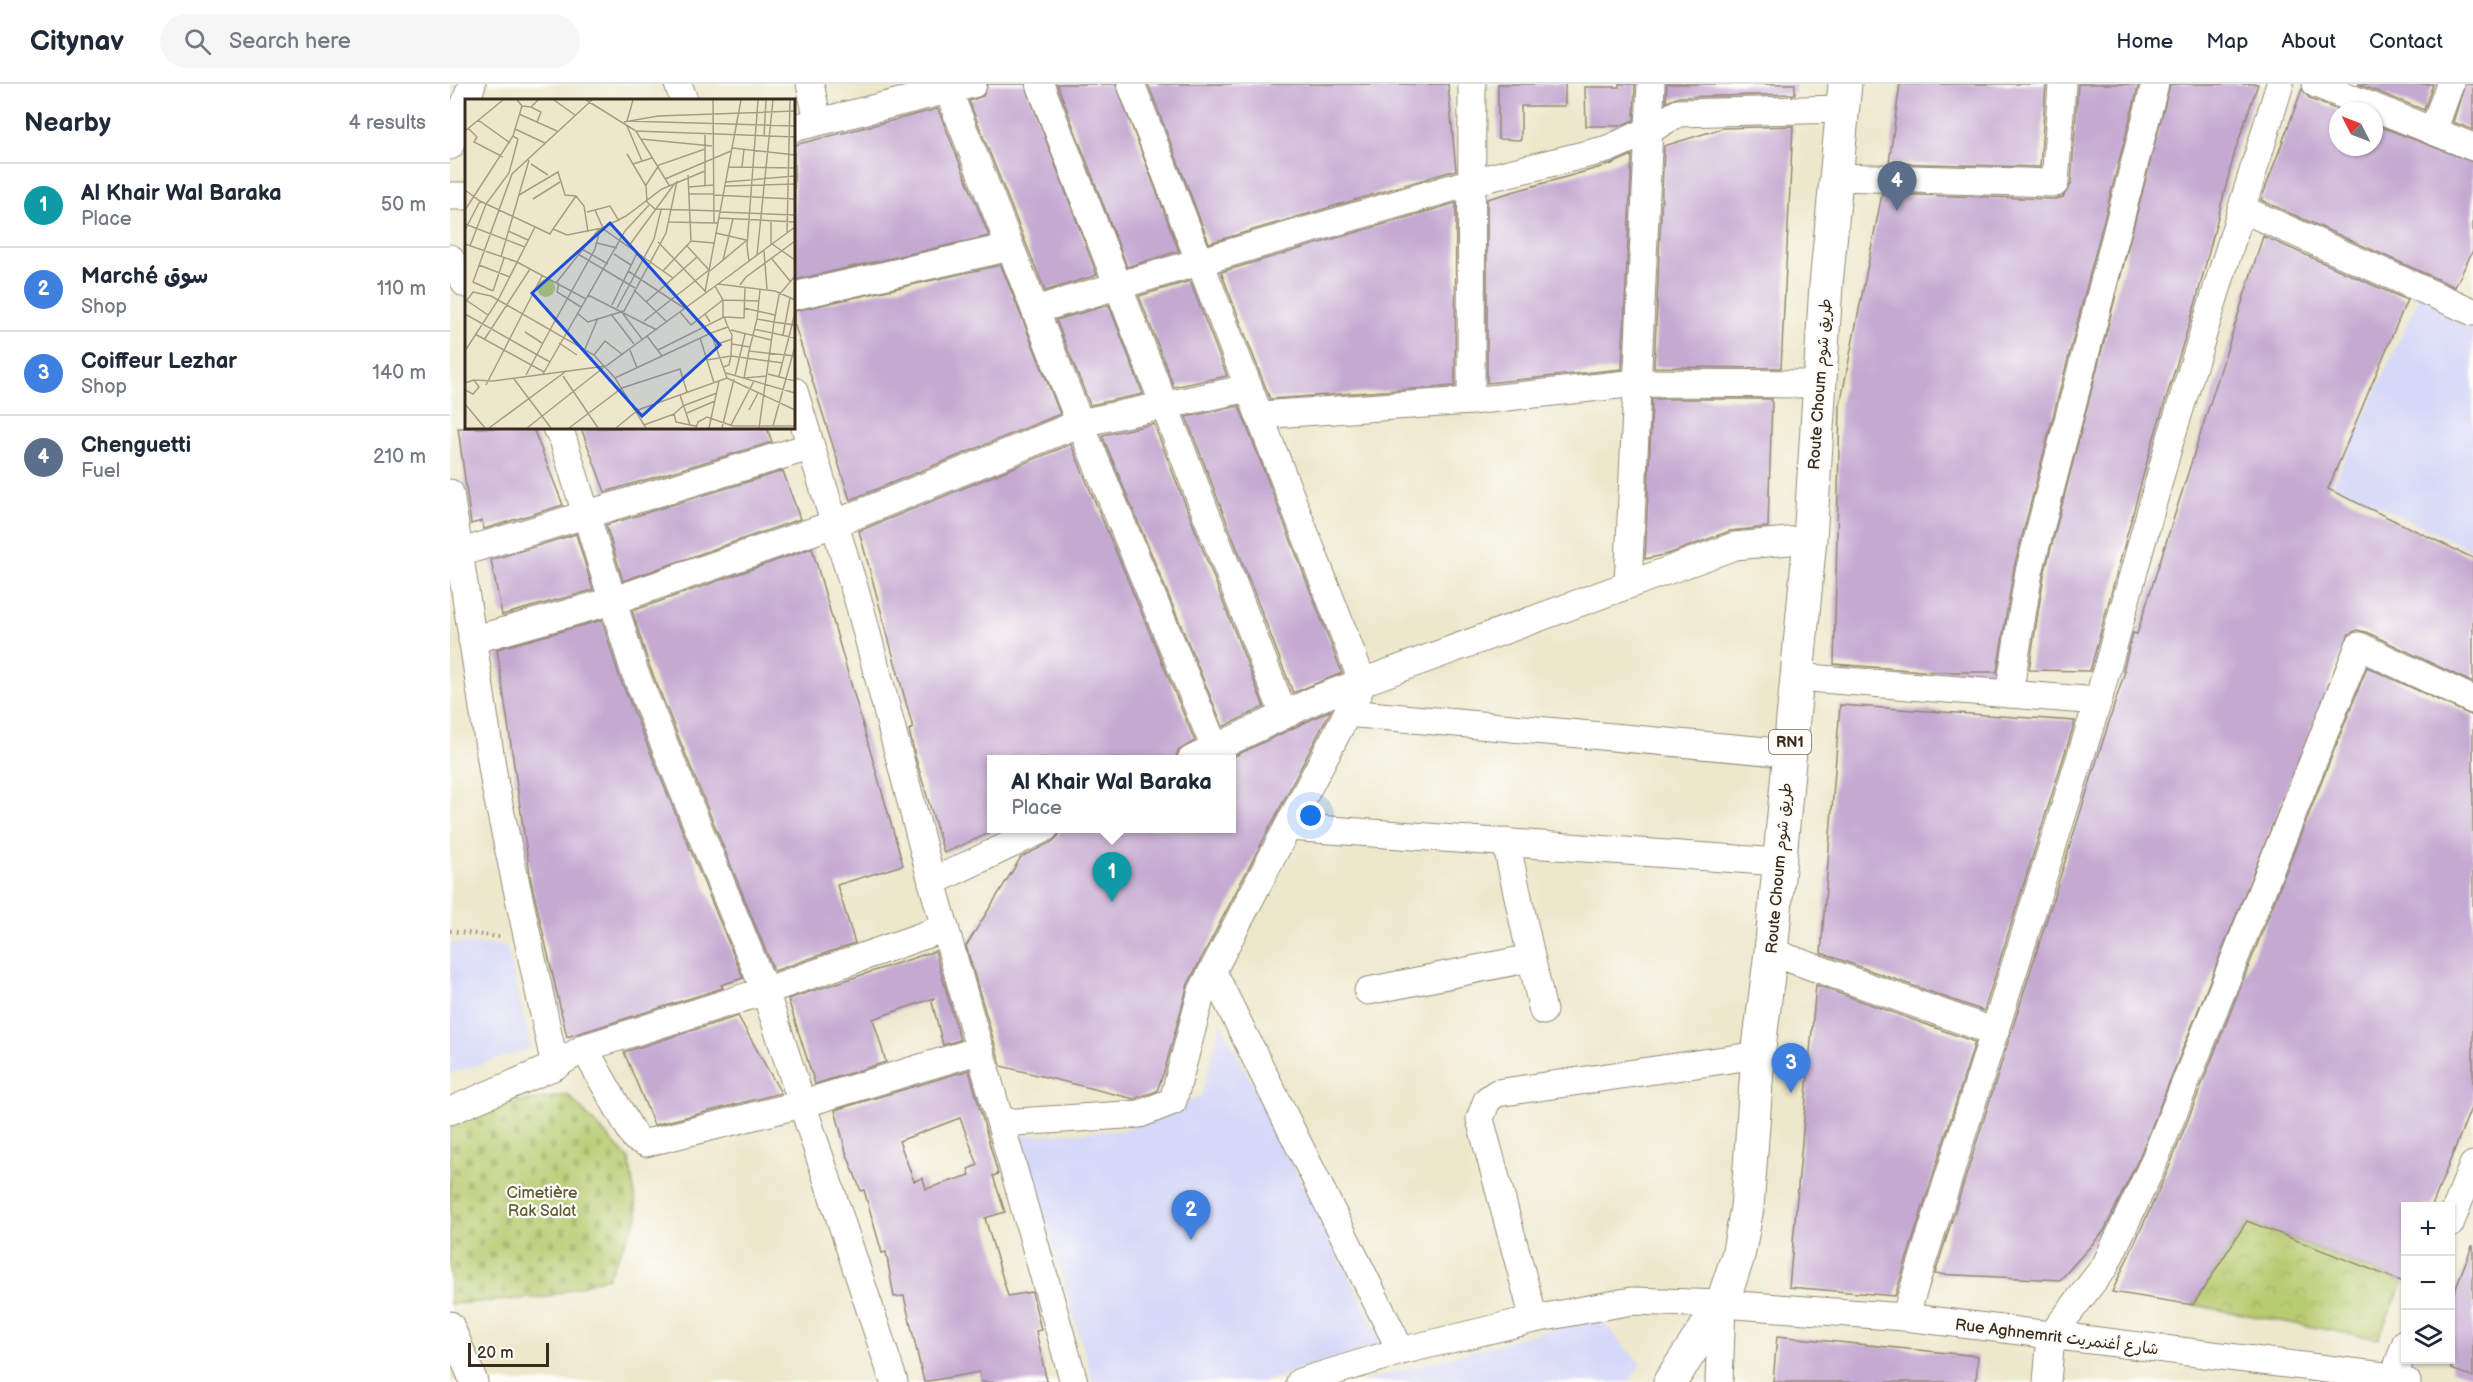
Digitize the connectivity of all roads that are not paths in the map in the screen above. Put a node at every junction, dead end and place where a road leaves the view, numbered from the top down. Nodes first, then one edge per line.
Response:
1 (472, 84) edge
2 (678, 84) edge
3 (810, 84) edge
4 (1040, 84) edge
5 (1131, 84) edge
6 (1472, 84) edge
7 (1651, 84) edge
8 (2062, 84) edge
9 (2155, 84) edge
10 (2280, 84) edge
11 (2316, 84) edge
12 (2450, 84) edge
13 (961, 87) edge
14 (1844, 97) edge
15 (467, 99) edge
16 (684, 99) edge
17 (465, 104) edge
18 (806, 124) edge
19 (1648, 131) junction
20 (2433, 131) junction
21 (450, 146) edge
22 (2473, 147) edge
23 (1836, 177) junction
24 (1472, 182) junction
25 (2241, 209) junction
26 (1010, 247) junction
27 (450, 258) edge
28 (1200, 262) junction
29 (465, 282) edge
30 (1118, 286) junction
31 (795, 296) edge
32 (1035, 310) junction
33 (2473, 312) edge
34 (1637, 383) junction
35 (1818, 384) junction
36 (1249, 388) junction
37 (795, 395) edge
38 (1472, 401) junction
39 (1165, 405) junction
40 (1259, 415) junction
41 (1080, 423) junction
42 (557, 429) edge
43 (809, 447) junction
44 (450, 493) edge
45 (586, 515) junction
46 (834, 524) junction
47 (1810, 539) junction
48 (459, 553) junction
49 (1628, 585) junction
50 (612, 601) junction
51 (472, 639) junction
52 (1796, 677) junction
53 (1363, 683) junction
54 (2009, 694) junction
55 (2473, 700) edge
56 (2098, 701) junction
57 (1347, 713) junction
58 (1284, 715) junction
59 (1215, 748) junction
60 (1789, 753) junction
61 (1200, 755) edge
62 (1288, 827) junction
63 (1035, 833) edge
64 (1506, 842) junction
65 (1779, 862) junction
66 (932, 882) junction
67 (945, 928) junction
68 (1771, 952) junction
69 (1531, 958) junction
70 (1213, 972) junction
71 (1368, 990) dead end
72 (765, 992) junction
73 (1543, 1011) dead end
74 (1995, 1032) junction
75 (584, 1048) junction
76 (980, 1050) junction
77 (1758, 1055) junction
78 (555, 1066) junction
79 (802, 1104) junction
80 (450, 1111) edge
81 (1000, 1123) junction
82 (2473, 1165) edge
83 (2455, 1213) edge
84 (1722, 1304) junction
85 (1905, 1317) junction
86 (1534, 1318) junction
87 (450, 1325) edge
88 (2051, 1336) junction
89 (1401, 1351) junction
90 (2401, 1363) edge
91 (2397, 1380) edge
92 (474, 1382) edge
93 (894, 1382) edge
94 (1074, 1382) edge
95 (1300, 1382) edge
96 (1670, 1382) edge
97 (1719, 1382) edge
98 (2048, 1382) edge

1 - 15 street
2 - 16 street
3 - 18 street
4 - 30 street
5 - 28 street
6 - 24 street
7 - 19 street
8 - 23 street
9 - 54 street
10 - 25 street
11 - 20 street
12 - 20 street
13 - 18 street
13 - 26 street
14 - 19 street
14 - 23 highway, Route Choum طريق شوم / RN1
17 - 21 street
19 - 24 street
19 - 34 street
20 - 22 street
23 - 35 highway, Route Choum طريق شوم / RN1
24 - 28 street
24 - 38 street
25 - 33 street
25 - 56 street
26 - 31 street
26 - 32 street
27 - 29 street
28 - 30 street
28 - 36 street
30 - 32 street
30 - 39 street
32 - 41 street
34 - 35 street
34 - 38 street
34 - 49 street
35 - 47 highway, Route Choum طريق شوم / RN1
36 - 39 street
36 - 40 street
37 - 43 street
38 - 40 street
39 - 41 street
39 - 58 street
40 - 53 street
41 - 46 street
41 - 59 street
42 - 45 street
43 - 45 street
43 - 46 street
44 - 48 street
45 - 48 street
45 - 50 street
46 - 50 street
46 - 66 street
47 - 49 street
47 - 52 highway, Route Choum طريق شوم / RN1
48 - 51 street
49 - 53 street
50 - 51 street
50 - 72 street
51 - 78 street
52 - 54 street
52 - 60 highway, Route Choum طريق شوم / RN1
53 - 57 street
53 - 58 street
54 - 56 street
55 - 88 street
56 - 74 street
57 - 60 street
57 - 62 street
58 - 59 street
59 - 61 street
60 - 65 highway, Route Choum طريق شوم / RN1
62 - 64 street
62 - 70 street
63 - 66 street
64 - 65 street
64 - 69 street
65 - 68 highway, Route Choum طريق شوم / RN1
66 - 67 street
67 - 72 street
67 - 76 street
68 - 74 street
68 - 77 highway, Route Choum طريق شوم / RN1
69 - 71 street
69 - 73 street
70 - 81 street
70 - 89 street
72 - 75 street
72 - 79 street
74 - 85 street
75 - 78 street
75 - 79 street
76 - 79 street
76 - 81 street
77 - 84 highway, Route Choum طريق شوم / RN1
77 - 86 street
78 - 80 street
79 - 93 street
81 - 94 street
82 - 83 street
84 - 85 street, Rue Aghnemrit شارع أغنمريت
84 - 86 street, Rue Aghnemrit شارع أغنمريت
84 - 96 highway, Route Choum طريق شوم / RN1
84 - 97 street
85 - 88 street, Rue Aghnemrit شارع أغنمريت
86 - 89 street, Rue Aghnemrit شارع أغنمريت
87 - 92 street
88 - 91 street, Rue Aghnemrit شارع أغنمريت
88 - 98 street
89 - 95 street, Rue Aghnemrit شارع أغنمريت
90 - 91 street

